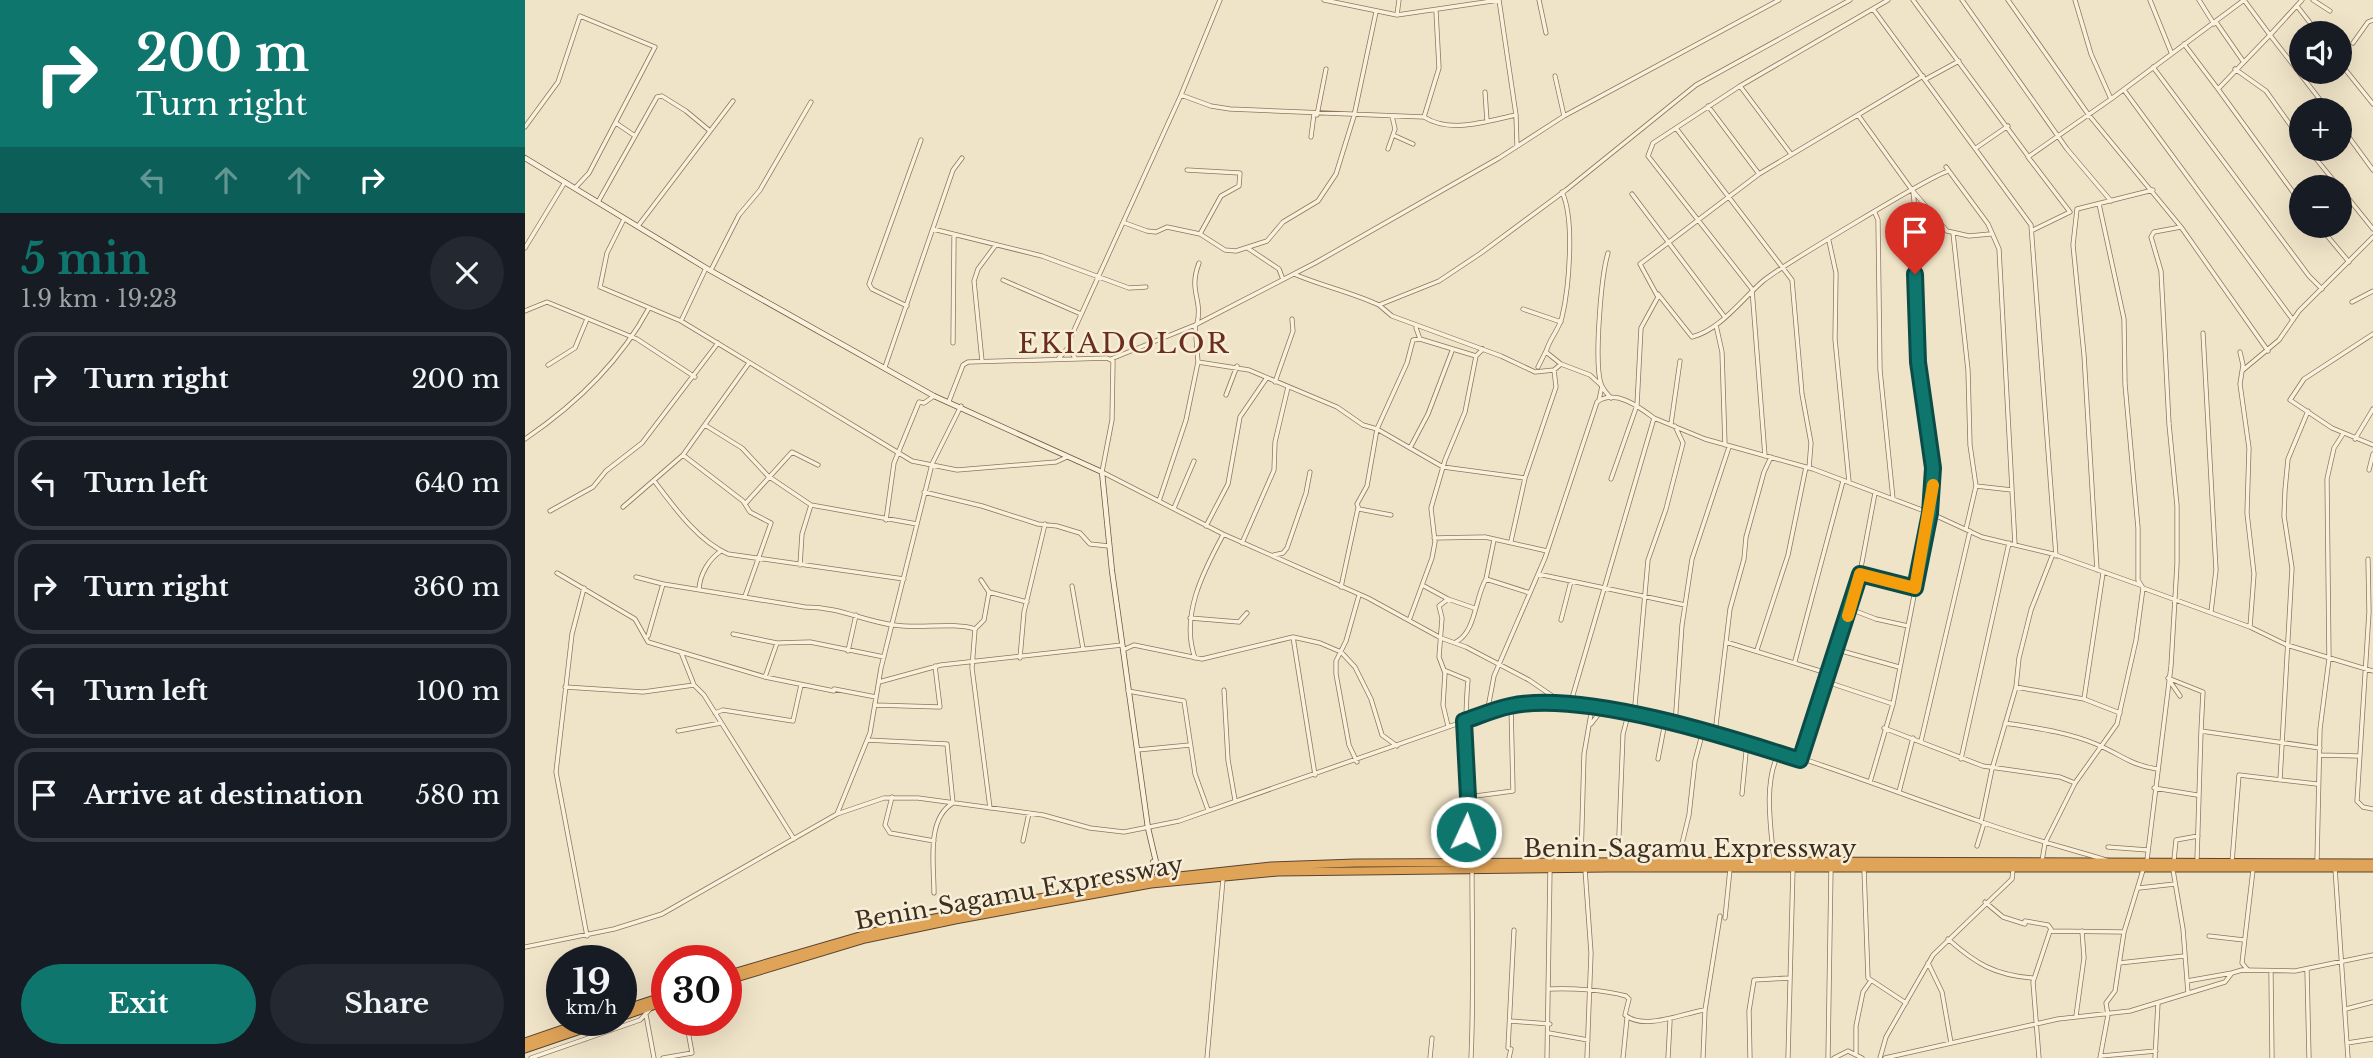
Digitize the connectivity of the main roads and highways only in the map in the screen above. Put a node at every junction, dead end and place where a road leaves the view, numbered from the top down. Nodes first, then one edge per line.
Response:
1 (2145, 864) junction
2 (2173, 864) junction
3 (1583, 865) junction
4 (2373, 865) edge
5 (1156, 881) junction
6 (742, 970) edge
7 (742, 976) edge
8 (546, 1035) edge
9 (563, 1036) edge
10 (525, 1042) edge
11 (525, 1049) edge

1 - 2 highway
1 - 3 highway, Benin-Sagamu Expressway
1 - 3 highway
2 - 4 highway
2 - 4 highway
3 - 5 highway, Benin-Sagamu Expressway
3 - 5 highway
5 - 6 highway
5 - 7 highway, Benin-Sagamu Expressway
8 - 10 highway
9 - 11 highway

